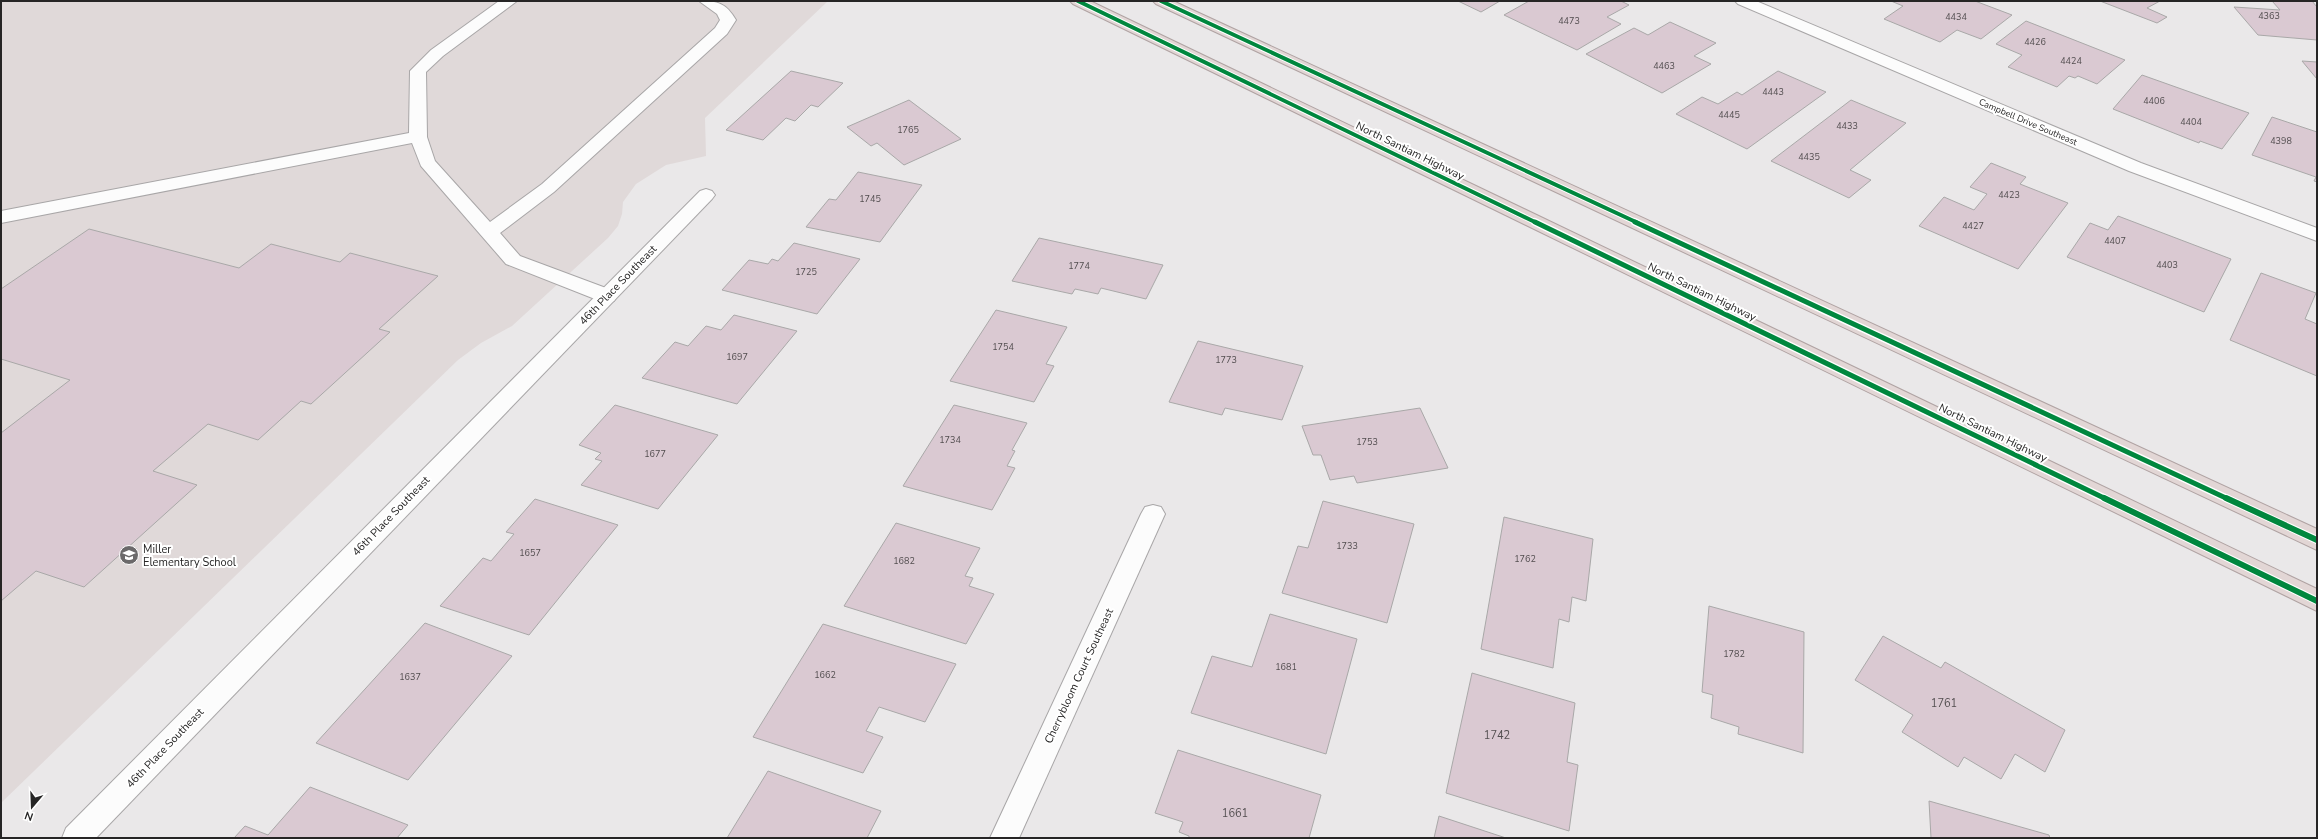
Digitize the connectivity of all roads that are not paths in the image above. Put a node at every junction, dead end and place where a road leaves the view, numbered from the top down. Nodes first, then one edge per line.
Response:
1 (509, 1) edge
2 (707, 1) edge
3 (1078, 1) edge
4 (1161, 1) edge
5 (1743, 1) edge
6 (418, 137) junction
7 (706, 195) dead end
8 (1, 217) edge
9 (488, 233) junction
10 (2317, 235) edge
11 (607, 296) junction
12 (1153, 514) dead end
13 (2317, 540) edge
14 (2317, 601) edge
15 (76, 838) edge
16 (1004, 838) edge

1 - 6 street
2 - 9 street
3 - 14 highway, North Santiam Highway
4 - 13 highway
5 - 10 street, Campbell Drive Southeast
6 - 8 street
6 - 9 street
7 - 11 street, 46th Place Southeast
9 - 11 street
11 - 15 street, 46th Place Southeast
12 - 16 street, Cherrybloom Court Southeast

